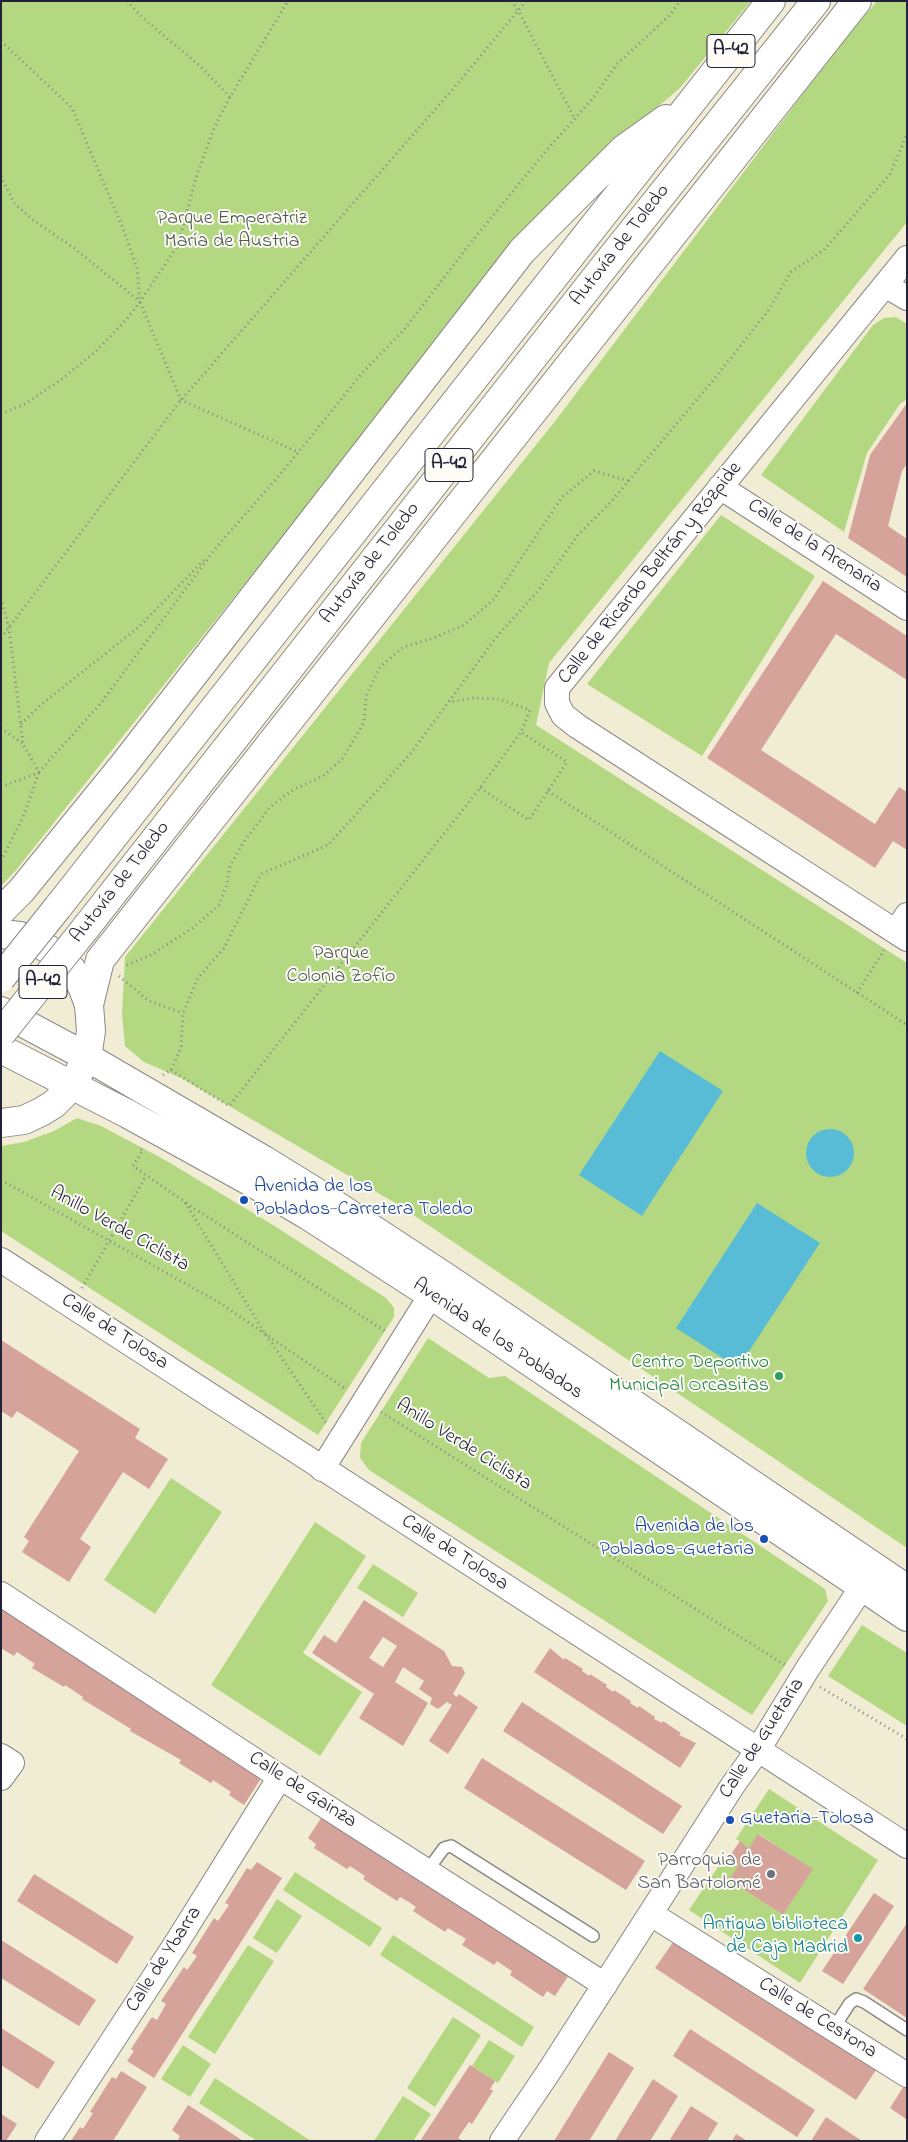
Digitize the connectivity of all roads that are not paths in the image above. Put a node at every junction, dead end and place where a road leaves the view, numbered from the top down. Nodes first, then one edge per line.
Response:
1 (770, 1) edge
2 (816, 1) edge
3 (856, 2) edge
4 (692, 100) junction
5 (907, 258) edge
6 (885, 284) junction
7 (907, 298) edge
8 (720, 487) junction
9 (907, 608) edge
10 (1, 911) edge
11 (903, 929) edge
12 (1, 934) edge
13 (1, 978) edge
14 (88, 1005) junction
15 (1, 1011) edge
16 (1, 1034) edge
17 (1, 1049) edge
18 (87, 1057) junction
19 (72, 1086) junction
20 (1, 1123) edge
21 (1, 1260) edge
22 (431, 1295) junction
23 (322, 1469) junction
24 (864, 1560) junction
25 (862, 1587) junction
26 (907, 1589) edge
27 (1, 1594) edge
28 (907, 1617) edge
29 (758, 1750) junction
30 (1, 1756) edge
31 (280, 1777) junction
32 (1, 1778) edge
33 (907, 1846) edge
34 (427, 1871) junction
35 (651, 1914) junction
36 (593, 1936) dead end
37 (605, 1985) junction
38 (833, 2029) junction
39 (907, 2030) edge
40 (907, 2075) edge
41 (47, 2141) edge
42 (502, 2141) edge

1 - 4 main road, Autovía de Toledo / A-42
2 - 16 main road, Autovía de Toledo / A-42, bridge
3 - 14 main road
4 - 10 main road
4 - 13 main road, Autovía de Toledo / A-42, bridge
5 - 6 street, Calle de Ricardo Beltrán y Rózpide
6 - 7 street
6 - 8 street, Calle de Ricardo Beltrán y Rózpide
8 - 9 street, Calle de la Arenaria
8 - 11 street, Calle de Ricardo Beltrán y Rózpide
12 - 14 main road
14 - 18 main road
15 - 18 main road, Avenida de los Poblados
17 - 19 main road, Avenida de los Poblados
18 - 19 main road
18 - 24 main road, Avenida de los Poblados
19 - 20 main road
19 - 22 main road, Avenida de los Poblados
21 - 23 street, Calle de Tolosa
22 - 23 street
22 - 25 main road, Avenida de los Poblados
23 - 29 street, Calle de Tolosa
24 - 25 street, Calle de Guetaria
24 - 26 main road, Avenida de los Poblados
25 - 28 main road, Avenida de los Poblados
25 - 29 street, Calle de Guetaria
27 - 31 street, Calle de Gainza
29 - 33 street, Calle de Tolosa
29 - 35 street, Calle de Guetaria
30 - 32 street
31 - 34 street, Calle de Gainza
31 - 41 street, Calle de Ybarra
34 - 36 lane
34 - 37 street, Calle de Gainza
35 - 37 street, Calle de Guetaria
35 - 38 street, Calle de Cestona
37 - 42 street, Calle de Guetaria
38 - 39 lane
38 - 40 street, Calle de Cestona

